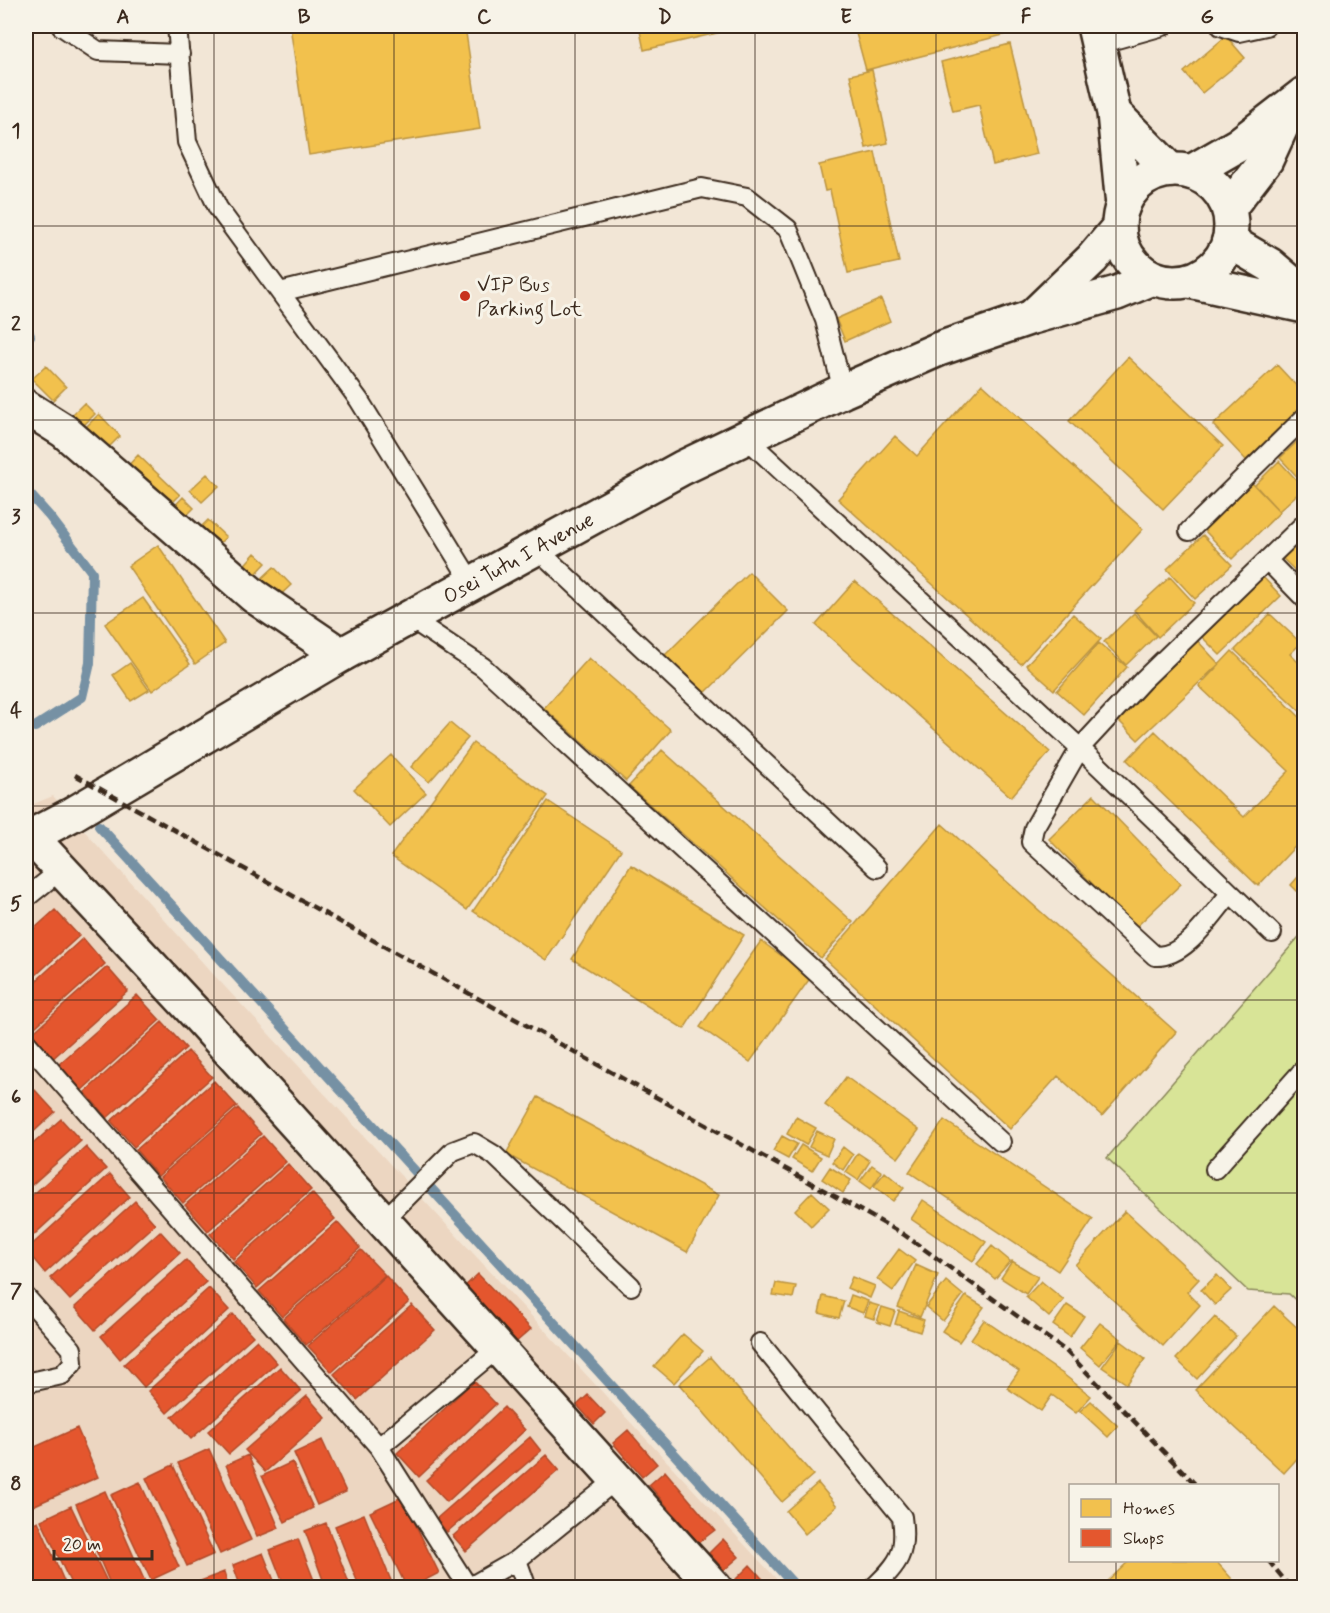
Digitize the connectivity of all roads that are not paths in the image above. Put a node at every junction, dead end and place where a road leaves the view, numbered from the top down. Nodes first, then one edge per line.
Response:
1 (61, 26) edge
2 (177, 26) edge
3 (1163, 26) edge
4 (1221, 26) edge
5 (1266, 26) edge
6 (1096, 35) edge
7 (180, 54) junction
8 (1298, 100) edge
9 (1114, 112) junction
10 (1181, 171) junction
11 (1229, 208) junction
12 (1121, 216) junction
13 (1229, 241) junction
14 (1153, 278) junction
15 (1189, 281) junction
16 (280, 292) junction
17 (1305, 294) edge
18 (1305, 306) edge
19 (1032, 317) junction
20 (843, 391) junction
21 (26, 407) edge
22 (1305, 418) edge
23 (746, 438) junction
24 (1305, 524) edge
25 (1189, 531) dead end
26 (536, 548) junction
27 (1267, 560) junction
28 (472, 583) junction
29 (1305, 598) edge
30 (410, 618) junction
31 (341, 655) junction
32 (1080, 748) junction
33 (28, 838) edge
34 (877, 868) dead end
35 (62, 869) junction
36 (1230, 894) junction
37 (26, 898) edge
38 (1272, 933) dead end
39 (26, 1042) edge
40 (1305, 1069) edge
41 (1001, 1142) dead end
42 (1215, 1169) dead end
43 (383, 1221) junction
44 (631, 1286) dead end
45 (26, 1297) edge
46 (760, 1343) dead end
47 (498, 1348) junction
48 (26, 1383) edge
49 (379, 1447) junction
50 (617, 1479) junction
51 (517, 1560) junction
52 (468, 1587) edge
53 (527, 1587) edge
54 (715, 1587) edge
55 (873, 1587) edge

1 - 7 lane
2 - 7 lane
3 - 6 lane
4 - 5 lane
6 - 9 street
7 - 16 lane
8 - 10 street
8 - 11 street
9 - 10 street
9 - 12 street
10 - 11 street
10 - 12 street
11 - 13 street
12 - 14 street
12 - 19 street, Osei Tutu I Avenue
13 - 15 street
13 - 17 street
14 - 15 street
14 - 19 street, Osei Tutu I Avenue
15 - 18 street
16 - 20 lane
16 - 28 lane
19 - 20 street, Osei Tutu I Avenue
20 - 23 street, Osei Tutu I Avenue
21 - 31 street
22 - 25 lane
23 - 26 street, Osei Tutu I Avenue
23 - 32 lane
24 - 27 lane
26 - 28 street, Osei Tutu I Avenue
26 - 34 lane
27 - 29 lane
27 - 32 lane
28 - 30 street, Osei Tutu I Avenue
30 - 31 street, Osei Tutu I Avenue
30 - 41 lane
31 - 33 street, Osei Tutu I Avenue
32 - 36 lane
32 - 36 lane
33 - 35 street
35 - 37 lane
35 - 43 street
36 - 38 lane
39 - 49 lane
40 - 42 lane
43 - 44 lane
43 - 47 street
45 - 48 lane
46 - 55 lane
47 - 49 lane
47 - 50 street
49 - 52 lane
50 - 51 lane
50 - 54 street
51 - 52 lane
51 - 53 lane

